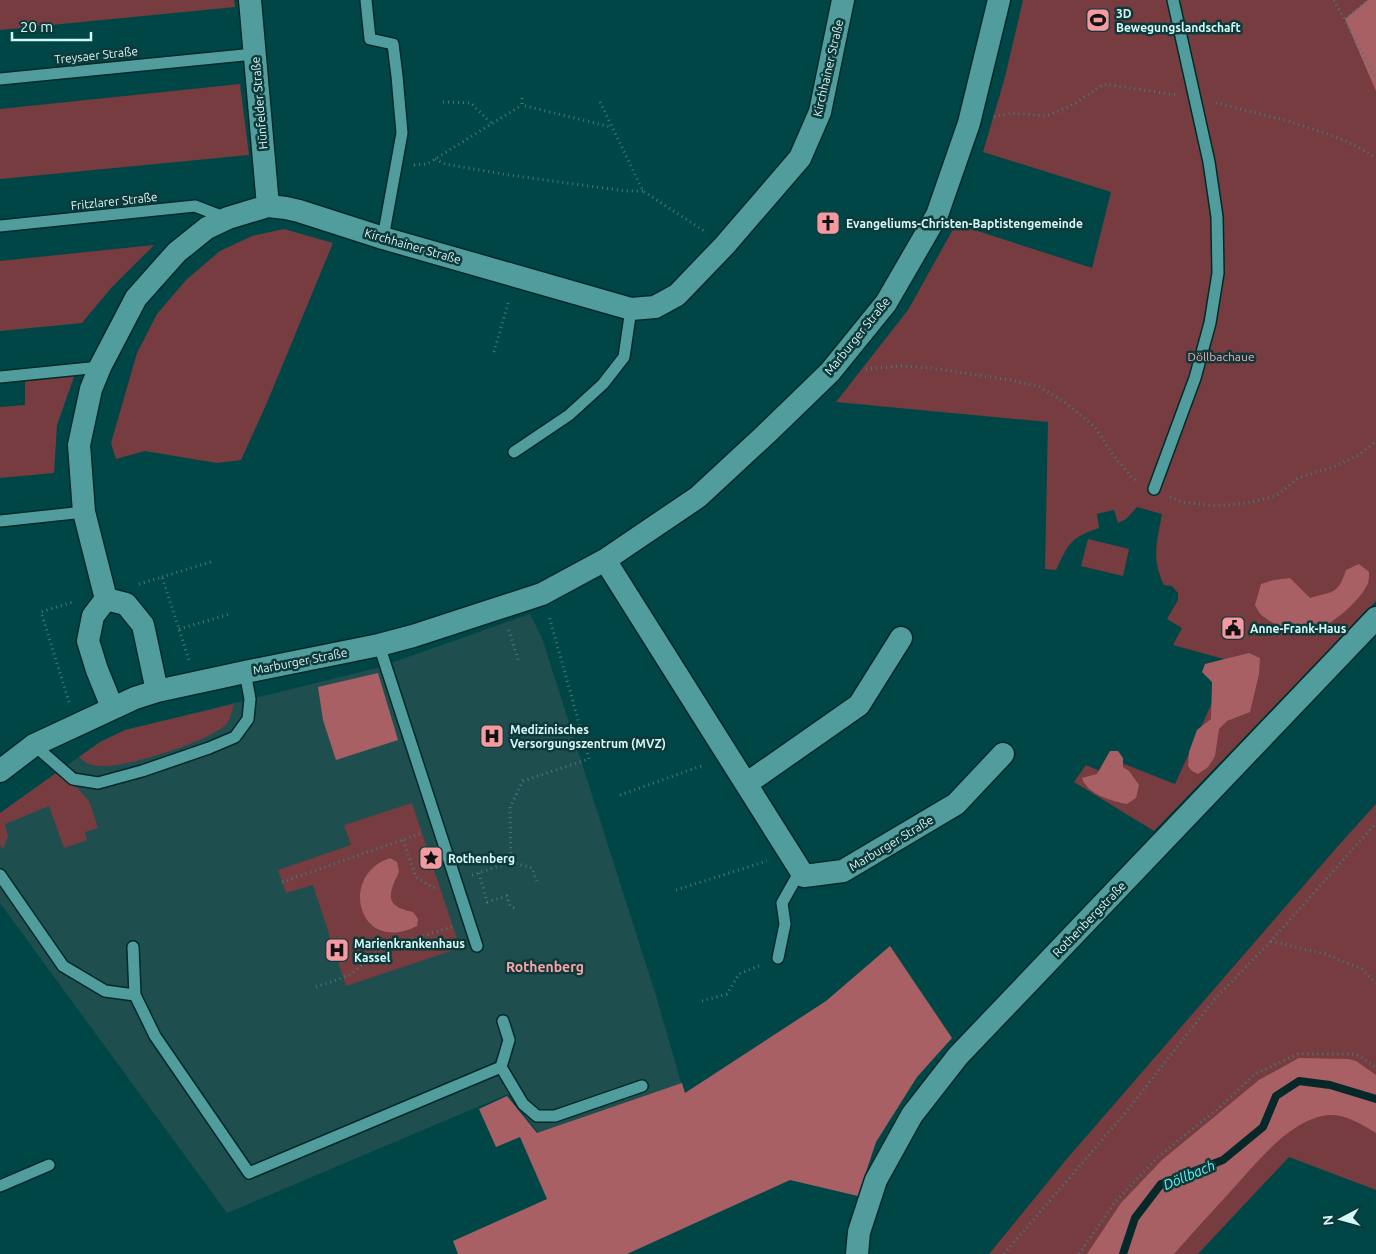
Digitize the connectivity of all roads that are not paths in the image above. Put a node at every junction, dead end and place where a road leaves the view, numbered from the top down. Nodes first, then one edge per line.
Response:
1 (250, 0) edge
2 (366, 0) edge
3 (843, 0) edge
4 (999, 0) edge
5 (1173, 0) edge
6 (254, 54) junction
7 (0, 78) edge
8 (268, 206) junction
9 (228, 218) junction
10 (0, 226) edge
11 (383, 238) junction
12 (631, 309) junction
13 (100, 367) junction
14 (0, 377) edge
15 (514, 452) dead end
16 (1154, 489) road end
17 (84, 512) junction
18 (0, 522) edge
19 (605, 560) junction
20 (105, 596) junction
21 (1376, 618) edge
22 (902, 638) dead end
23 (379, 645) junction
24 (245, 672) junction
25 (157, 690) junction
26 (112, 708) junction
27 (34, 745) junction
28 (1003, 754) dead end
29 (0, 771) edge
30 (746, 784) junction
31 (800, 871) junction
32 (0, 875) edge
33 (477, 946) dead end
34 (133, 947) dead end
35 (778, 958) road end
36 (135, 996) junction
37 (503, 1021) dead end
38 (501, 1067) junction
39 (642, 1086) dead end
40 (49, 1165) dead end
41 (0, 1186) edge
42 (857, 1254) edge

1 - 6 street, Hünfelder Straße
2 - 11 lane
3 - 12 street, Kirchhainer Straße
4 - 19 street, Marburger Straße
5 - 16 lane
6 - 7 lane, Treysaer Straße
6 - 8 street, Hünfelder Straße
8 - 9 street, Kirchhainer Straße
8 - 11 street, Kirchhainer Straße
9 - 10 lane, Fritzlarer Straße
9 - 13 street, Kirchhainer Straße
11 - 12 street, Kirchhainer Straße
12 - 15 lane
13 - 14 lane
13 - 17 street, Kirchhainer Straße
17 - 18 lane
17 - 20 street, Kirchhainer Straße
19 - 23 street, Marburger Straße
19 - 30 street
20 - 25 street
20 - 26 street
21 - 42 street, Rothenbergstraße
22 - 30 street
23 - 24 street, Marburger Straße
23 - 33 lane
24 - 25 street, Marburger Straße
24 - 27 lane
25 - 26 street, Marburger Straße
26 - 27 street, Marburger Straße
27 - 29 street, Marburger Straße
28 - 31 street, Marburger Straße
30 - 31 street
31 - 35 lane
32 - 36 lane
34 - 36 lane
36 - 38 lane
37 - 38 lane
38 - 39 lane
40 - 41 lane

